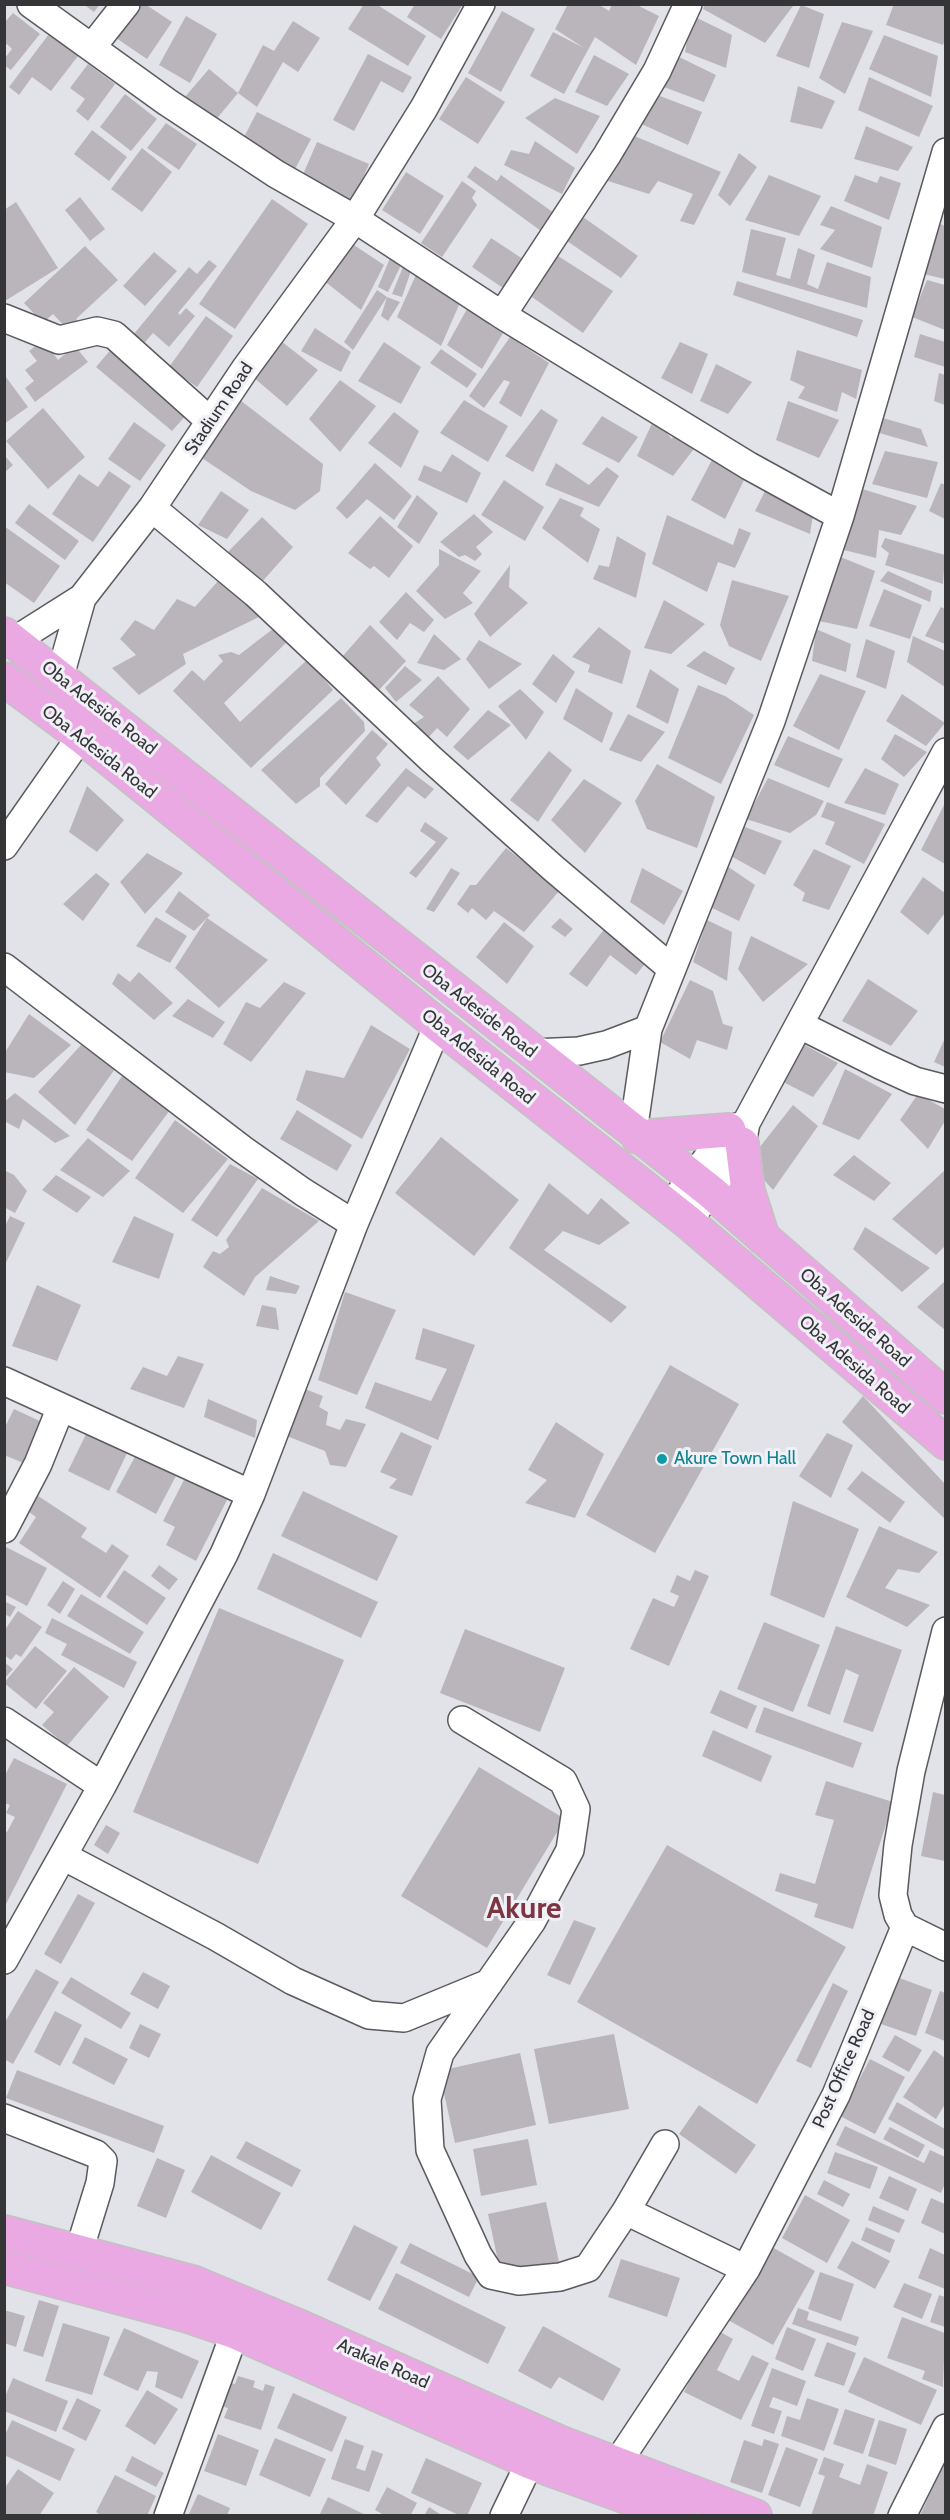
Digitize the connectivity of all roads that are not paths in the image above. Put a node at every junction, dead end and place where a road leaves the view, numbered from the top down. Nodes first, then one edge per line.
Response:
1 (31, 4) edge
2 (126, 4) edge
3 (481, 4) edge
4 (688, 4) edge
5 (92, 47) junction
6 (945, 152) edge
7 (355, 219) junction
8 (502, 315) junction
9 (4, 318) edge
10 (210, 421) junction
11 (152, 508) junction
12 (840, 516) junction
13 (82, 598) junction
14 (9, 637) edge
15 (60, 676) junction
16 (4, 678) edge
17 (81, 736) junction
18 (945, 752) edge
19 (4, 846) edge
20 (4, 967) edge
21 (672, 969) junction
22 (438, 1025) junction
23 (800, 1025) junction
24 (648, 1029) junction
25 (533, 1053) junction
26 (945, 1089) edge
27 (739, 1132) junction
28 (635, 1135) junction
29 (702, 1186) junction
30 (678, 1216) junction
31 (354, 1224) junction
32 (763, 1238) junction
33 (4, 1381) edge
34 (945, 1396) edge
35 (61, 1407) junction
36 (945, 1443) edge
37 (251, 1494) junction
38 (4, 1529) edge
39 (945, 1631) edge
40 (462, 1720) dead end
41 (4, 1721) edge
42 (102, 1786) junction
43 (63, 1856) junction
44 (905, 1927) junction
45 (945, 1947) edge
46 (4, 1960) edge
47 (489, 1983) junction
48 (4, 2118) edge
49 (665, 2144) dead end
50 (626, 2211) junction
51 (4, 2232) edge
52 (73, 2249) junction
53 (4, 2267) edge
54 (746, 2269) junction
55 (58, 2280) junction
56 (235, 2332) junction
57 (945, 2428) edge
58 (530, 2462) junction
59 (616, 2465) junction
60 (168, 2516) edge
61 (504, 2516) edge
62 (679, 2516) edge
63 (755, 2516) edge
64 (902, 2516) edge

1 - 5 street
2 - 5 street
3 - 7 street, Stadium Road
4 - 8 street
5 - 7 street
6 - 12 street
7 - 8 street
7 - 10 street, Stadium Road
8 - 12 street
9 - 10 street
10 - 11 street, Stadium Road
11 - 13 street, Stadium Road
11 - 21 street
12 - 21 street
13 - 14 street
13 - 15 street
14 - 15 main road, Oba Adeside Road
15 - 25 main road, Oba Adeside Road
16 - 17 main road, Oba Adesida Road
17 - 19 street
17 - 22 main road, Oba Adesida Road
18 - 23 street
20 - 31 street
21 - 24 street
22 - 30 main road, Oba Adesida Road
22 - 31 street
23 - 26 street
23 - 27 street
24 - 25 street
24 - 28 street
25 - 28 main road, Oba Adeside Road
27 - 28 main road
27 - 29 street
27 - 32 main road
28 - 29 main road, Oba Adeside Road
29 - 30 street
29 - 32 main road, Oba Adeside Road
30 - 36 main road, Oba Adesida Road
31 - 37 street
32 - 34 main road, Oba Adeside Road
33 - 35 street
35 - 37 street
35 - 38 street
37 - 42 street
39 - 44 street
40 - 47 street
41 - 42 street
42 - 43 street
43 - 46 street
43 - 47 street
44 - 45 street
44 - 54 street, Post Office Road
47 - 50 street
48 - 52 street
49 - 50 street
50 - 54 street
51 - 52 main road, Arakale Road
52 - 55 main road
52 - 59 main road, Arakale Road
53 - 55 main road, Arakale Road
54 - 59 street, Post Office Road
55 - 56 main road, Arakale Road
56 - 58 main road, Arakale Road
56 - 60 street
57 - 64 street
58 - 61 street
58 - 62 main road, Arakale Road
59 - 63 main road, Arakale Road

